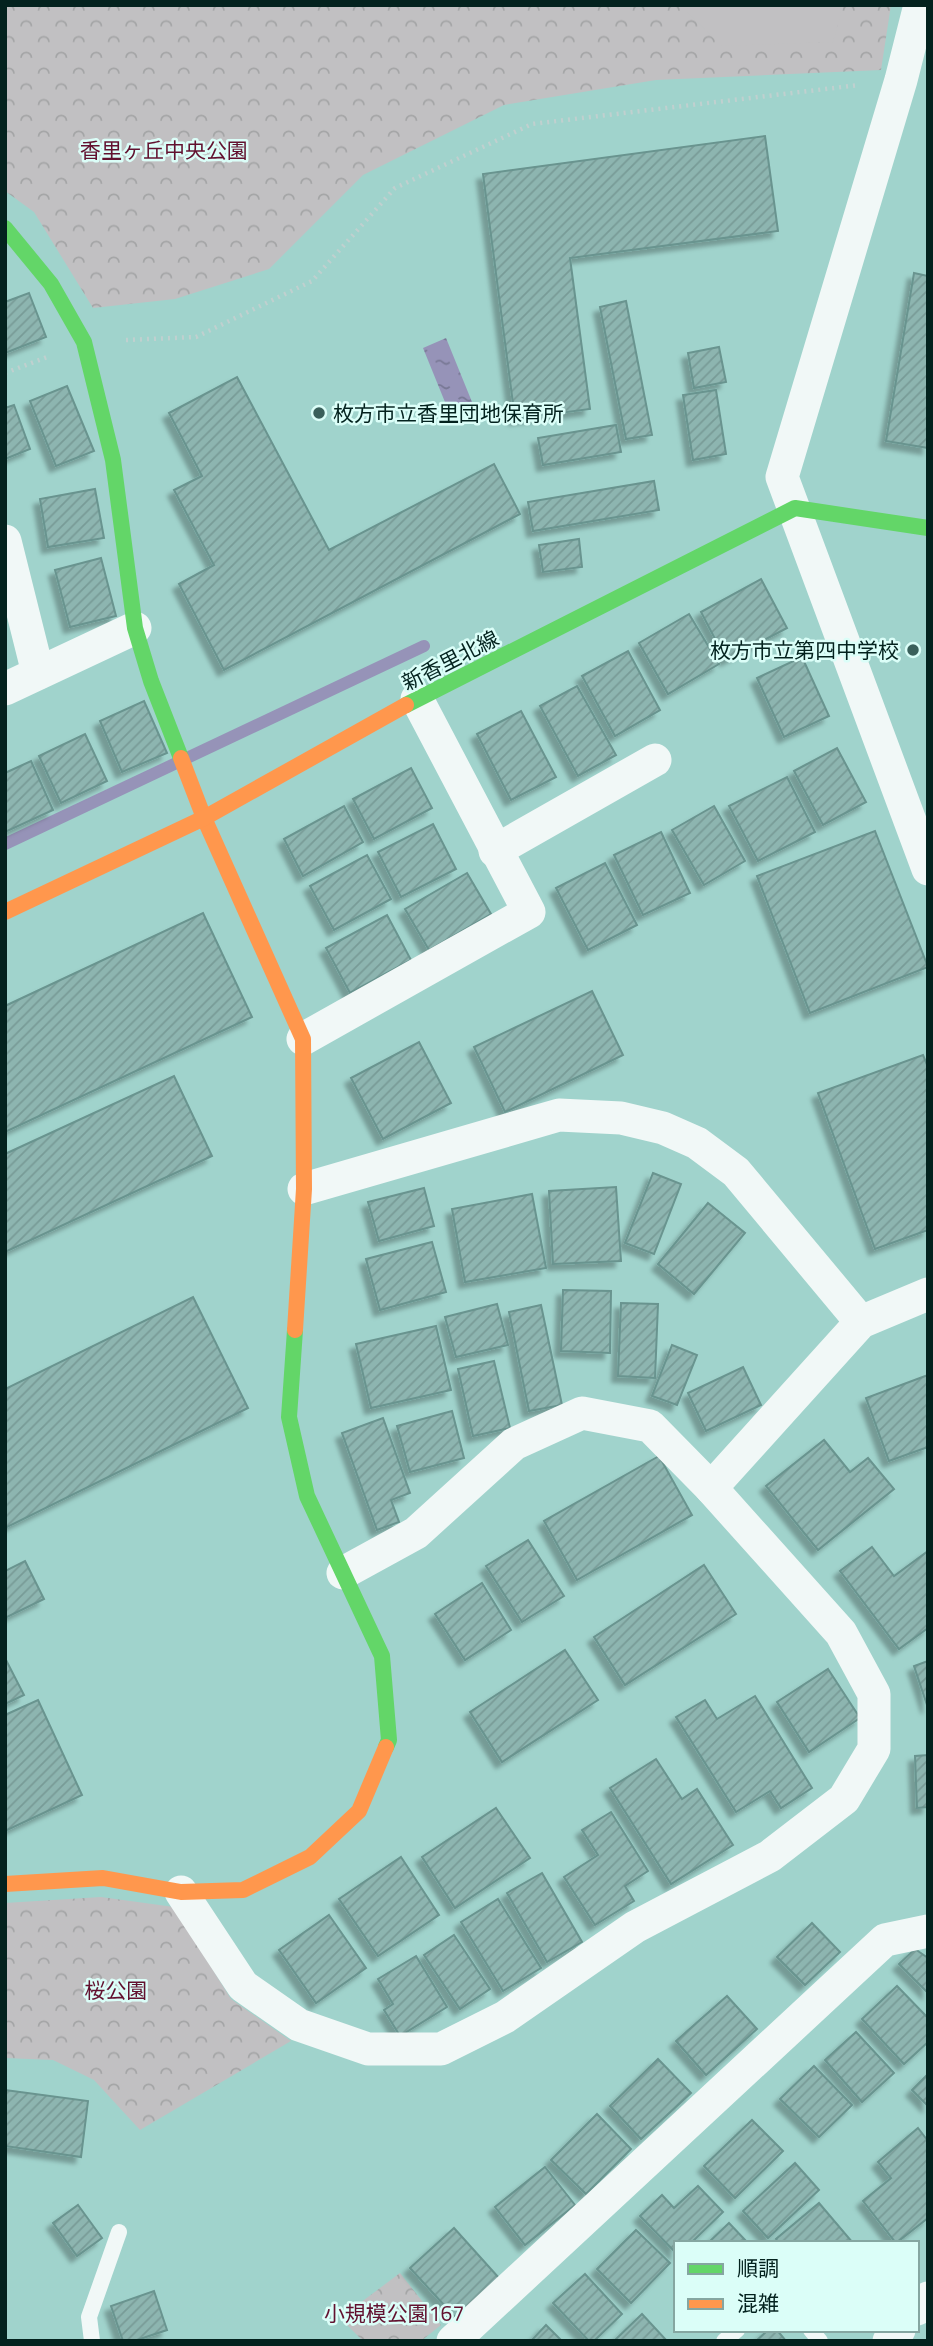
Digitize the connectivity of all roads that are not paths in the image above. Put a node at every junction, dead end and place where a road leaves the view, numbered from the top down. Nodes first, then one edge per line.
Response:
1 (920, 5) edge
2 (5, 228) edge
3 (795, 509) junction
4 (928, 528) edge
5 (5, 541) edge
6 (135, 628) junction
7 (38, 673) junction
8 (5, 689) edge
9 (417, 699) junction
10 (655, 761) dead end
11 (204, 818) junction
12 (495, 850) junction
13 (928, 869) edge
14 (5, 912) edge
15 (303, 1039) junction
16 (304, 1189) junction
17 (928, 1294) edge
18 (860, 1322) junction
19 (711, 1488) junction
20 (343, 1573) junction
21 (5, 1884) edge
22 (181, 1892) junction
23 (928, 1931) edge
24 (119, 2232) dead end
25 (92, 2341) edge
26 (453, 2341) edge

1 - 3 street
2 - 6 street
3 - 4 street
3 - 9 street, 新香里北線
3 - 13 street
5 - 7 street
6 - 7 street
6 - 11 street
7 - 8 street
9 - 11 street, 新香里北線
9 - 12 street
10 - 12 street
11 - 14 street, 新香里北線
11 - 15 street
12 - 15 street
15 - 16 street
16 - 18 street
16 - 20 street
17 - 18 street
18 - 19 street
19 - 20 street
19 - 22 street
20 - 22 street
21 - 22 street
23 - 26 street
24 - 25 lane

